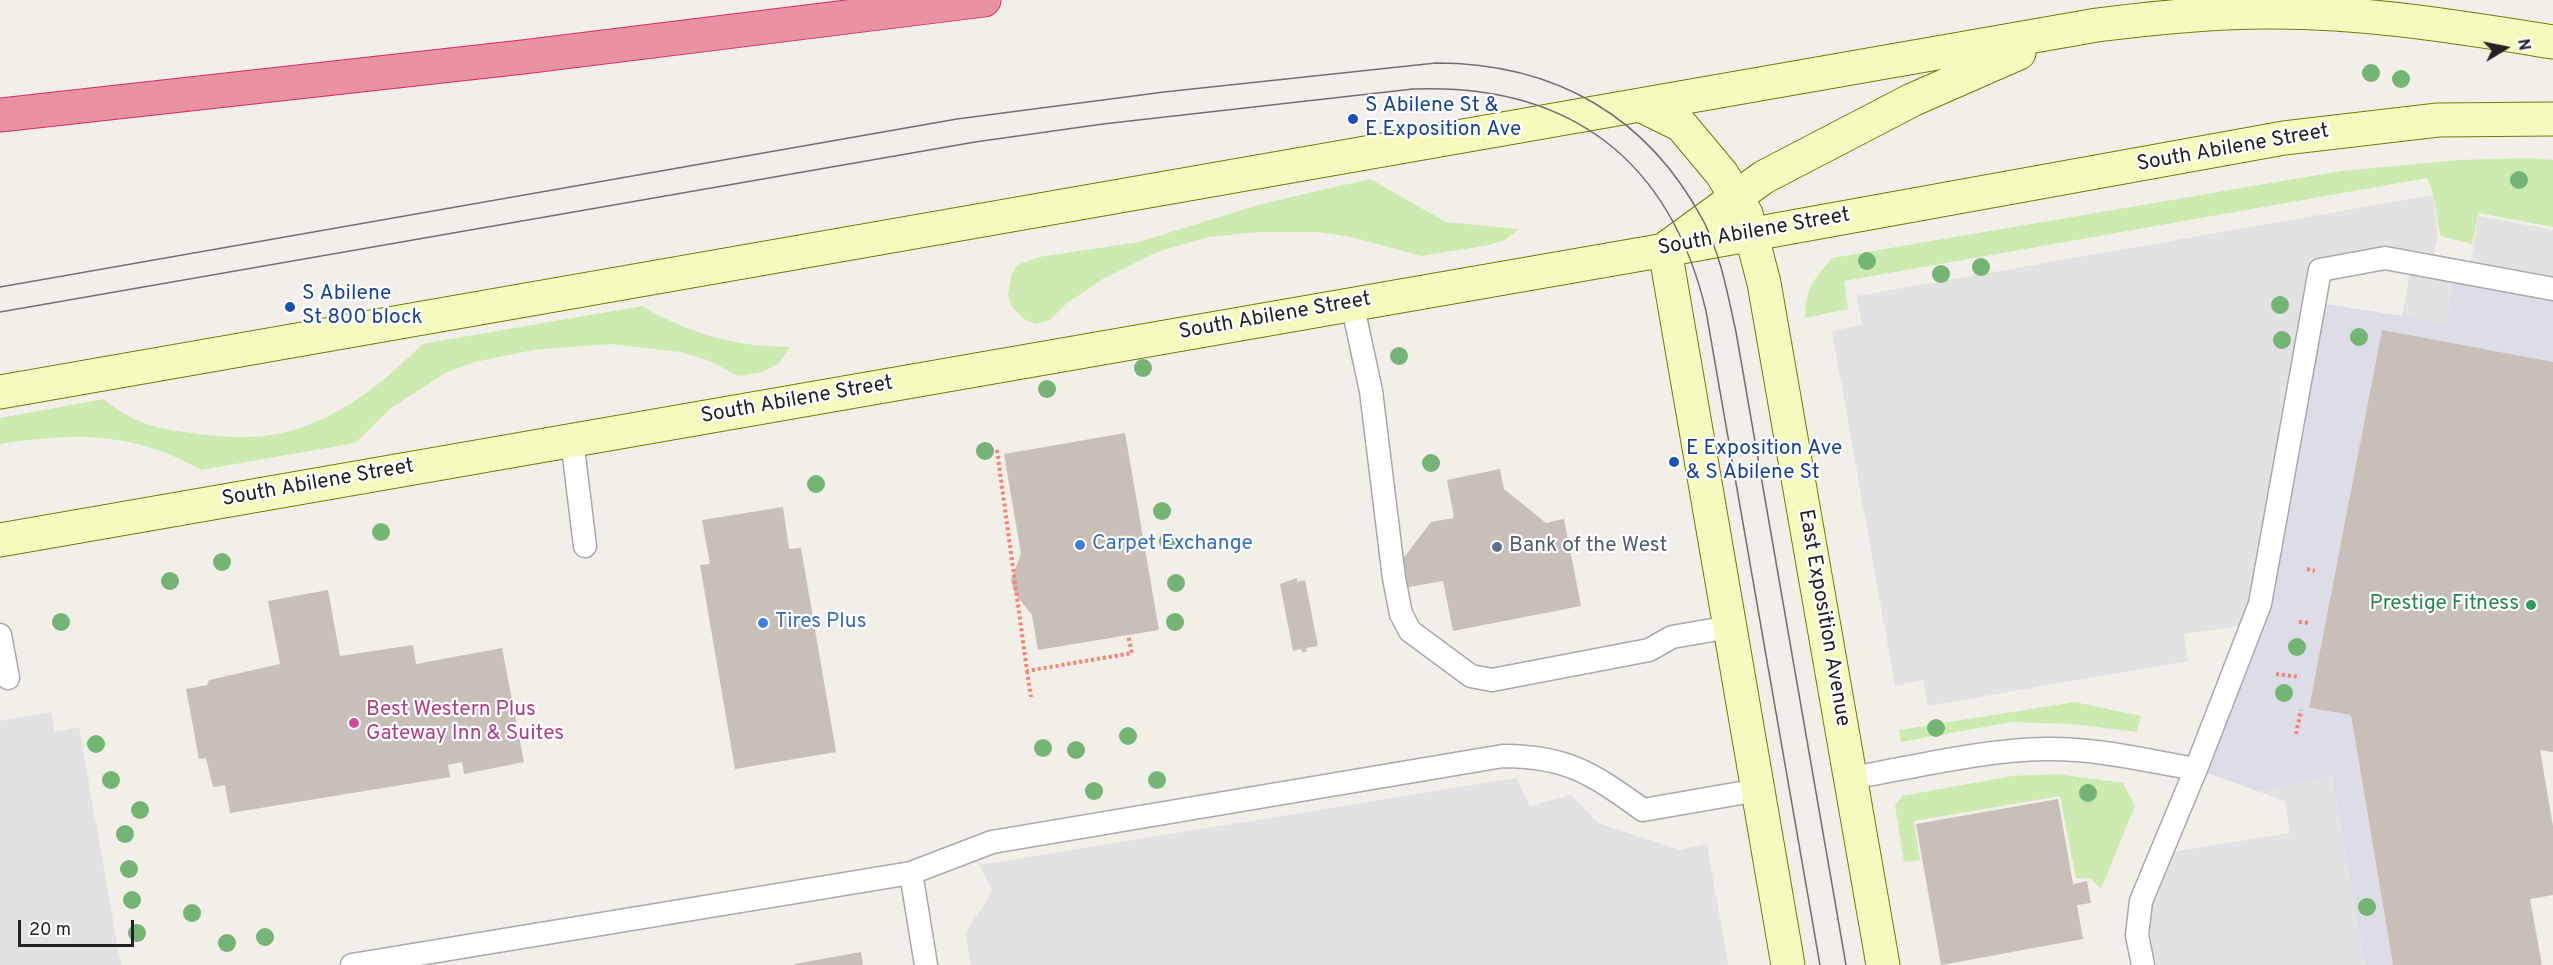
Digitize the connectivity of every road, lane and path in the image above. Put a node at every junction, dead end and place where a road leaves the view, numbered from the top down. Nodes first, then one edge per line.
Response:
1 (984, 0) edge
2 (2097, 25) junction
3 (2553, 42) edge
4 (1640, 105) junction
5 (0, 116) edge
6 (2553, 119) edge
7 (1736, 195) junction
8 (1752, 234) junction
9 (1665, 250) junction
10 (2553, 289) edge
11 (1352, 303) junction
12 (0, 392) edge
13 (572, 440) junction
14 (997, 450) dead end
15 (0, 540) edge
16 (585, 546) dead end
17 (2307, 569) dead end
18 (2315, 571) dead end
19 (2299, 622) dead end
20 (2310, 623) dead end
21 (1730, 627) junction
22 (0, 635) edge
23 (1128, 635) dead end
24 (1027, 671) junction
25 (2276, 674) dead end
26 (2300, 677) dead end
27 (8, 678) dead end
28 (1031, 697) dead end
29 (2301, 710) dead end
30 (2296, 734) dead end
31 (2196, 769) junction
32 (1851, 778) junction
33 (1758, 790) junction
34 (911, 873) junction
35 (352, 965) edge
36 (926, 965) edge
37 (1788, 965) edge
38 (1883, 965) edge
39 (2143, 965) edge

1 - 5 highway
2 - 3 main road
2 - 4 main road
2 - 7 main road
4 - 7 main road, East Exposition Avenue
4 - 12 main road
6 - 8 main road, South Abilene Street
7 - 8 main road, East Exposition Avenue
7 - 9 main road
8 - 9 main road, South Abilene Street
8 - 32 main road, East Exposition Avenue
9 - 11 main road, South Abilene Street
9 - 21 main road
10 - 31 lane
11 - 13 main road, South Abilene Street
11 - 21 lane
13 - 15 main road, South Abilene Street
13 - 16 lane
14 - 24 path
17 - 18 path
19 - 20 path
21 - 33 main road
22 - 27 lane
23 - 24 path
24 - 28 path
25 - 26 path
29 - 30 path
31 - 32 lane
31 - 39 lane
32 - 38 main road, East Exposition Avenue
33 - 34 lane
33 - 37 main road
34 - 35 lane
34 - 36 lane

